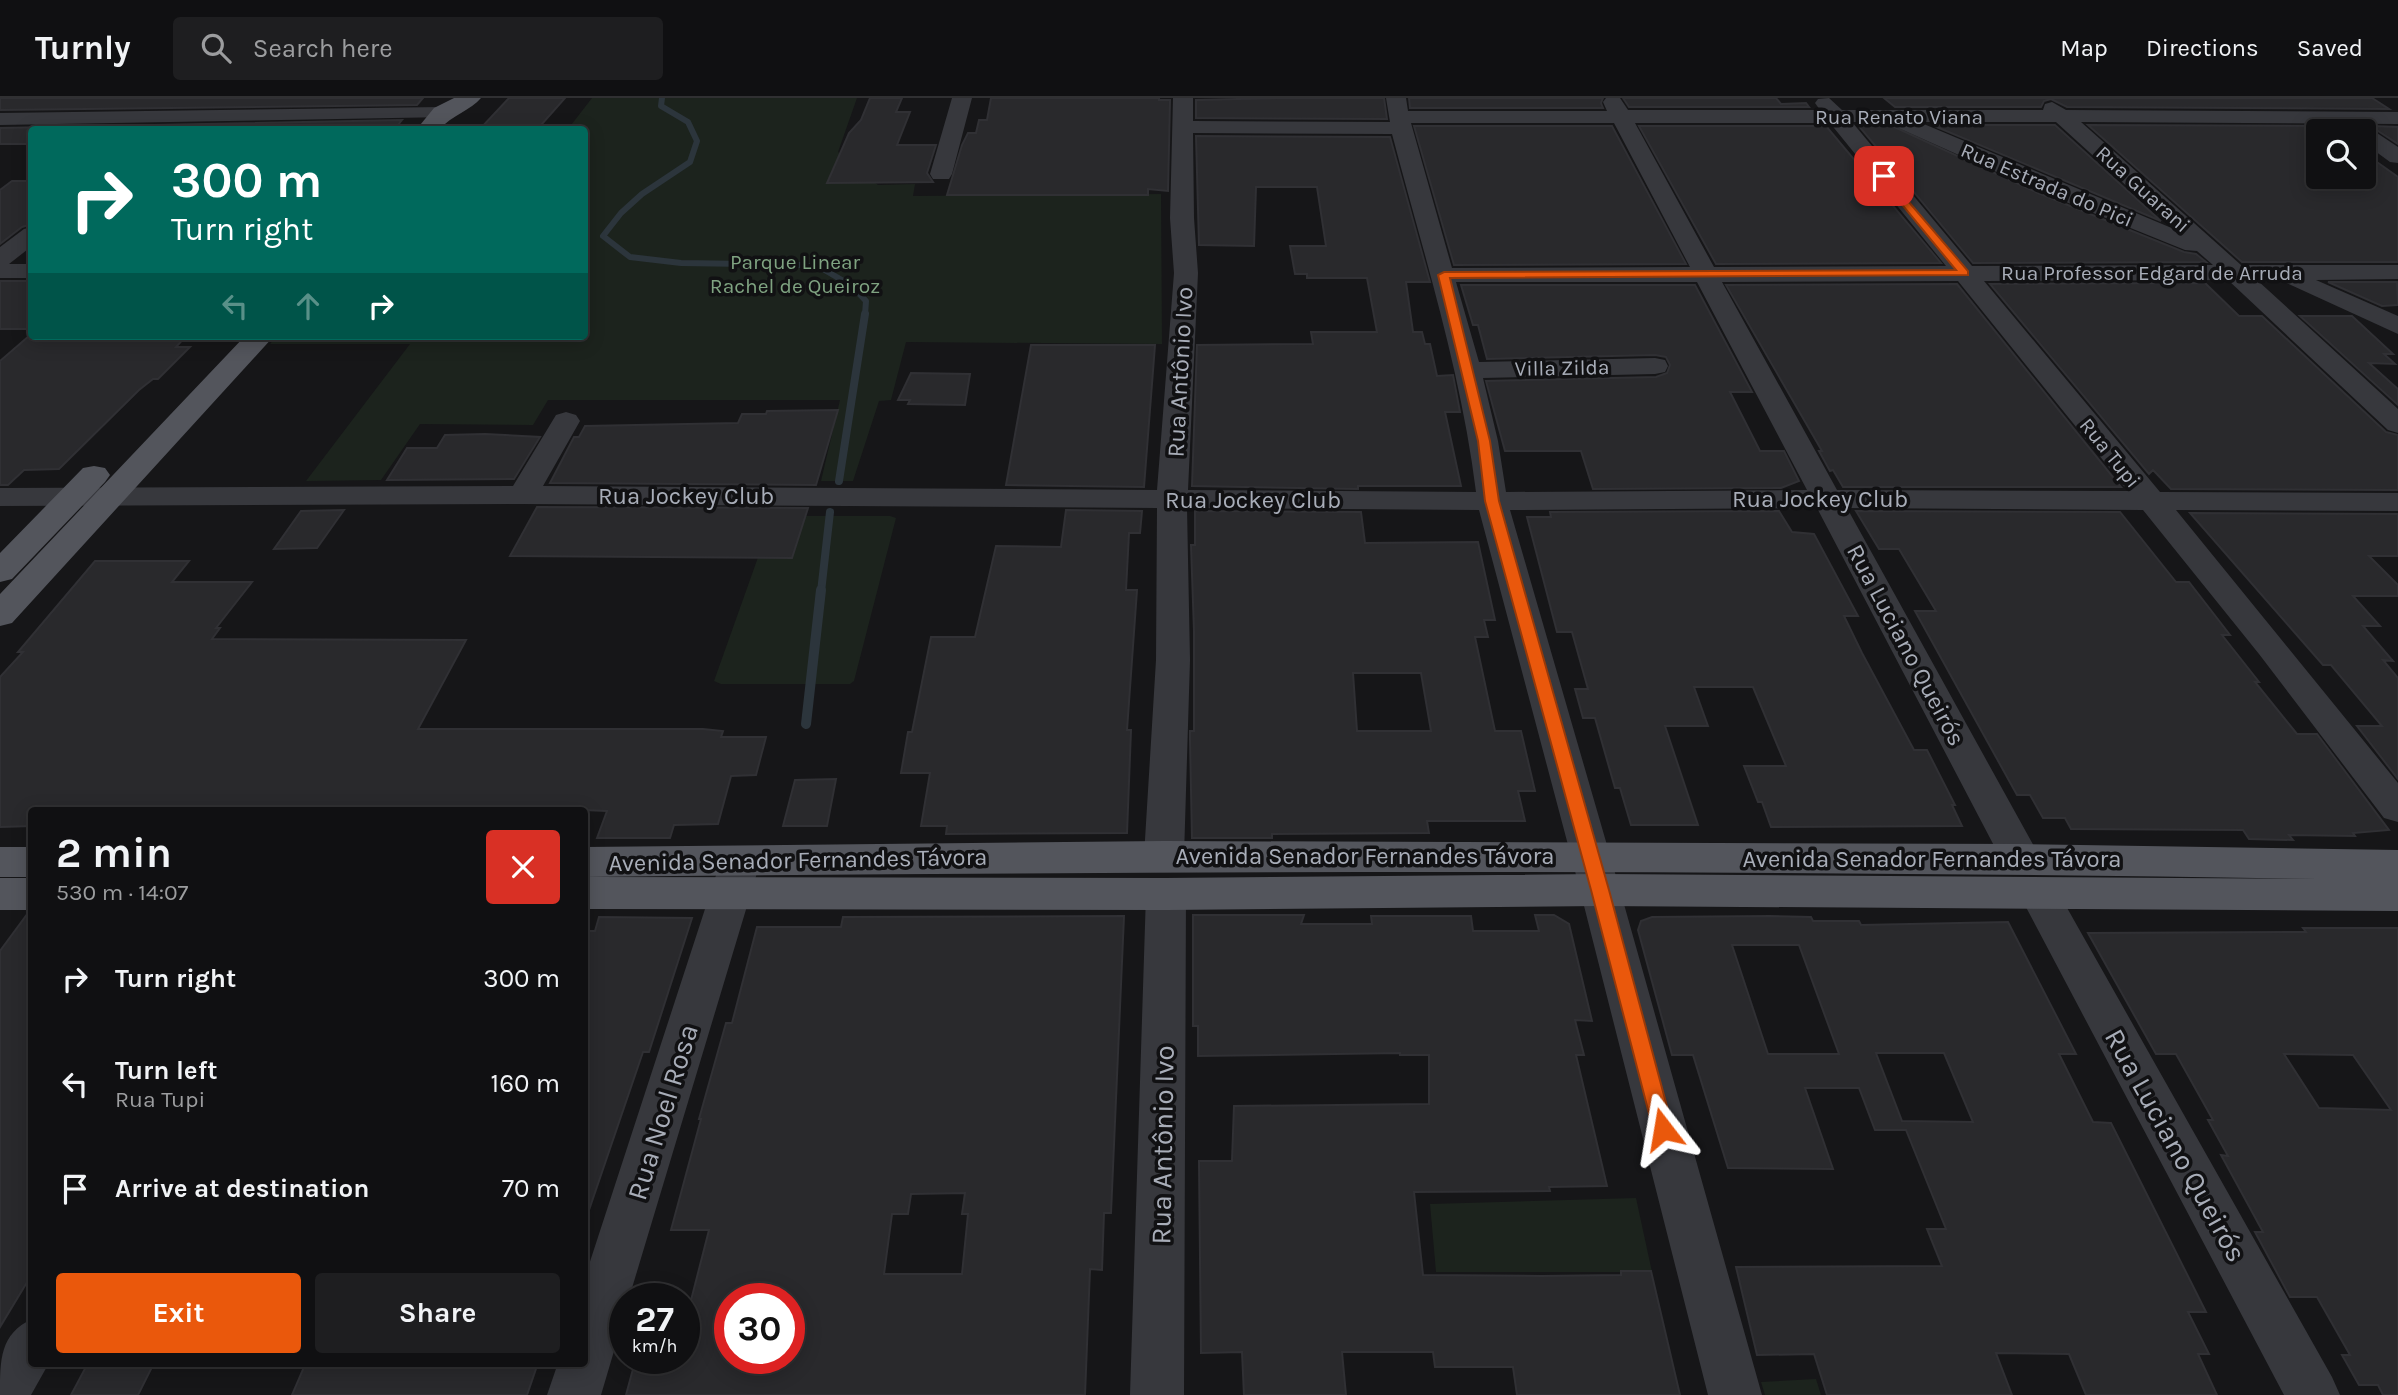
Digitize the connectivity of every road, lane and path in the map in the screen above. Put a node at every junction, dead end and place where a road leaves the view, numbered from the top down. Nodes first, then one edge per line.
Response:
1 (203, 98) edge
2 (472, 98) edge
3 (962, 98) edge
4 (2041, 98) edge
5 (2315, 98) edge
6 (1834, 104) edge
7 (1617, 108) edge
8 (1183, 113) edge
9 (1399, 115) edge
10 (2060, 116) junction
11 (1892, 118) junction
12 (2342, 118) junction
13 (2398, 118) edge
14 (0, 119) edge
15 (448, 121) edge
16 (172, 124) edge
17 (2376, 141) edge
18 (2398, 156) edge
19 (941, 174) dead end
20 (28, 237) edge
21 (2210, 251) junction
22 (0, 259) edge
23 (0, 271) edge
24 (28, 271) edge
25 (2232, 272) junction
26 (2280, 272) junction
27 (2398, 272) edge
28 (1964, 273) junction
29 (1444, 275) junction
30 (1706, 275) junction
31 (2398, 326) edge
32 (226, 340) edge
33 (256, 340) edge
34 (1655, 366) dead end
35 (1468, 370) junction
36 (173, 394) junction
37 (205, 394) junction
38 (566, 421) dead end
39 (2398, 424) edge
40 (523, 495) junction
41 (74, 496) junction
42 (0, 497) edge
43 (108, 498) junction
44 (1172, 499) junction
45 (1828, 499) junction
46 (1492, 501) junction
47 (2150, 501) junction
48 (2398, 502) edge
49 (0, 572) edge
50 (0, 615) edge
51 (2398, 809) edge
52 (0, 862) edge
53 (28, 862) edge
54 (588, 862) edge
55 (2398, 865) edge
56 (1595, 873) junction
57 (1165, 875) junction
58 (2030, 877) junction
59 (736, 878) junction
60 (588, 893) edge
61 (0, 894) edge
62 (28, 894) edge
63 (2398, 895) edge
64 (28, 1350) edge
65 (588, 1350) edge
66 (583, 1367) edge
67 (2, 1395) edge
68 (574, 1395) edge
69 (1157, 1395) edge
70 (1735, 1395) edge
71 (2313, 1395) edge

1 - 16 street
2 - 15 main road
3 - 19 street
4 - 10 street, Rua Guarani
5 - 12 street
6 - 7 street, Rua Renato Viana
6 - 11 street, Rua Estrada do Pici
6 - 28 street, Rua Tupi
7 - 9 street, Rua Renato Viana
7 - 30 street, Rua Luciano Queirós
8 - 9 street, Rua Renato Viana
8 - 44 street, Rua Antônio Ivo
9 - 29 street
10 - 11 street, Rua Renato Viana
10 - 12 street, Rua Renato Viana
10 - 21 street, Rua Guarani
11 - 21 street, Rua Estrada do Pici
12 - 13 street, Rua Renato Viana
14 - 16 street
15 - 16 street
17 - 18 street
20 - 22 street
21 - 25 street, Rua Guarani
23 - 24 street
25 - 26 street, Rua Professor Edgard de Arruda
25 - 28 street, Rua Professor Edgard de Arruda
25 - 39 street, Rua Guarani
26 - 27 street, Rua Professor Edgard de Arruda
26 - 31 street
28 - 30 street, Rua Professor Edgard de Arruda
28 - 47 street, Rua Tupi
29 - 30 street, Rua Professor Edgard de Arruda
29 - 35 street
30 - 45 street, Rua Luciano Queirós
32 - 36 main road
33 - 37 main road
34 - 35 street, Villa Zilda
35 - 46 street
36 - 37 main road
36 - 41 main road
37 - 43 main road
38 - 40 street
40 - 43 street, Rua Jockey Club
40 - 44 street, Rua Jockey Club
41 - 42 street, Rua Jockey Club
41 - 43 street, Rua Jockey Club
41 - 49 main road
43 - 50 main road
44 - 46 street, Rua Jockey Club
44 - 57 street, Rua Antônio Ivo
45 - 46 street, Rua Jockey Club
45 - 47 street, Rua Jockey Club
45 - 58 street, Rua Luciano Queirós
46 - 56 street
47 - 48 street, Rua Jockey Club
47 - 51 street, Rua Tupi
52 - 53 main road
54 - 59 main road, Avenida Senador Fernandes Távora
55 - 58 main road, Avenida Senador Fernandes Távora
56 - 57 main road, Avenida Senador Fernandes Távora
56 - 58 main road, Avenida Senador Fernandes Távora
56 - 70 street
57 - 59 main road, Avenida Senador Fernandes Távora
57 - 69 street, Rua Antônio Ivo
58 - 63 main road, Avenida Senador Fernandes Távora
58 - 71 street, Rua Luciano Queirós
59 - 60 main road, Avenida Senador Fernandes Távora
59 - 65 street, Rua Noel Rosa
61 - 62 main road
64 - 67 street
66 - 68 street, Rua Noel Rosa

